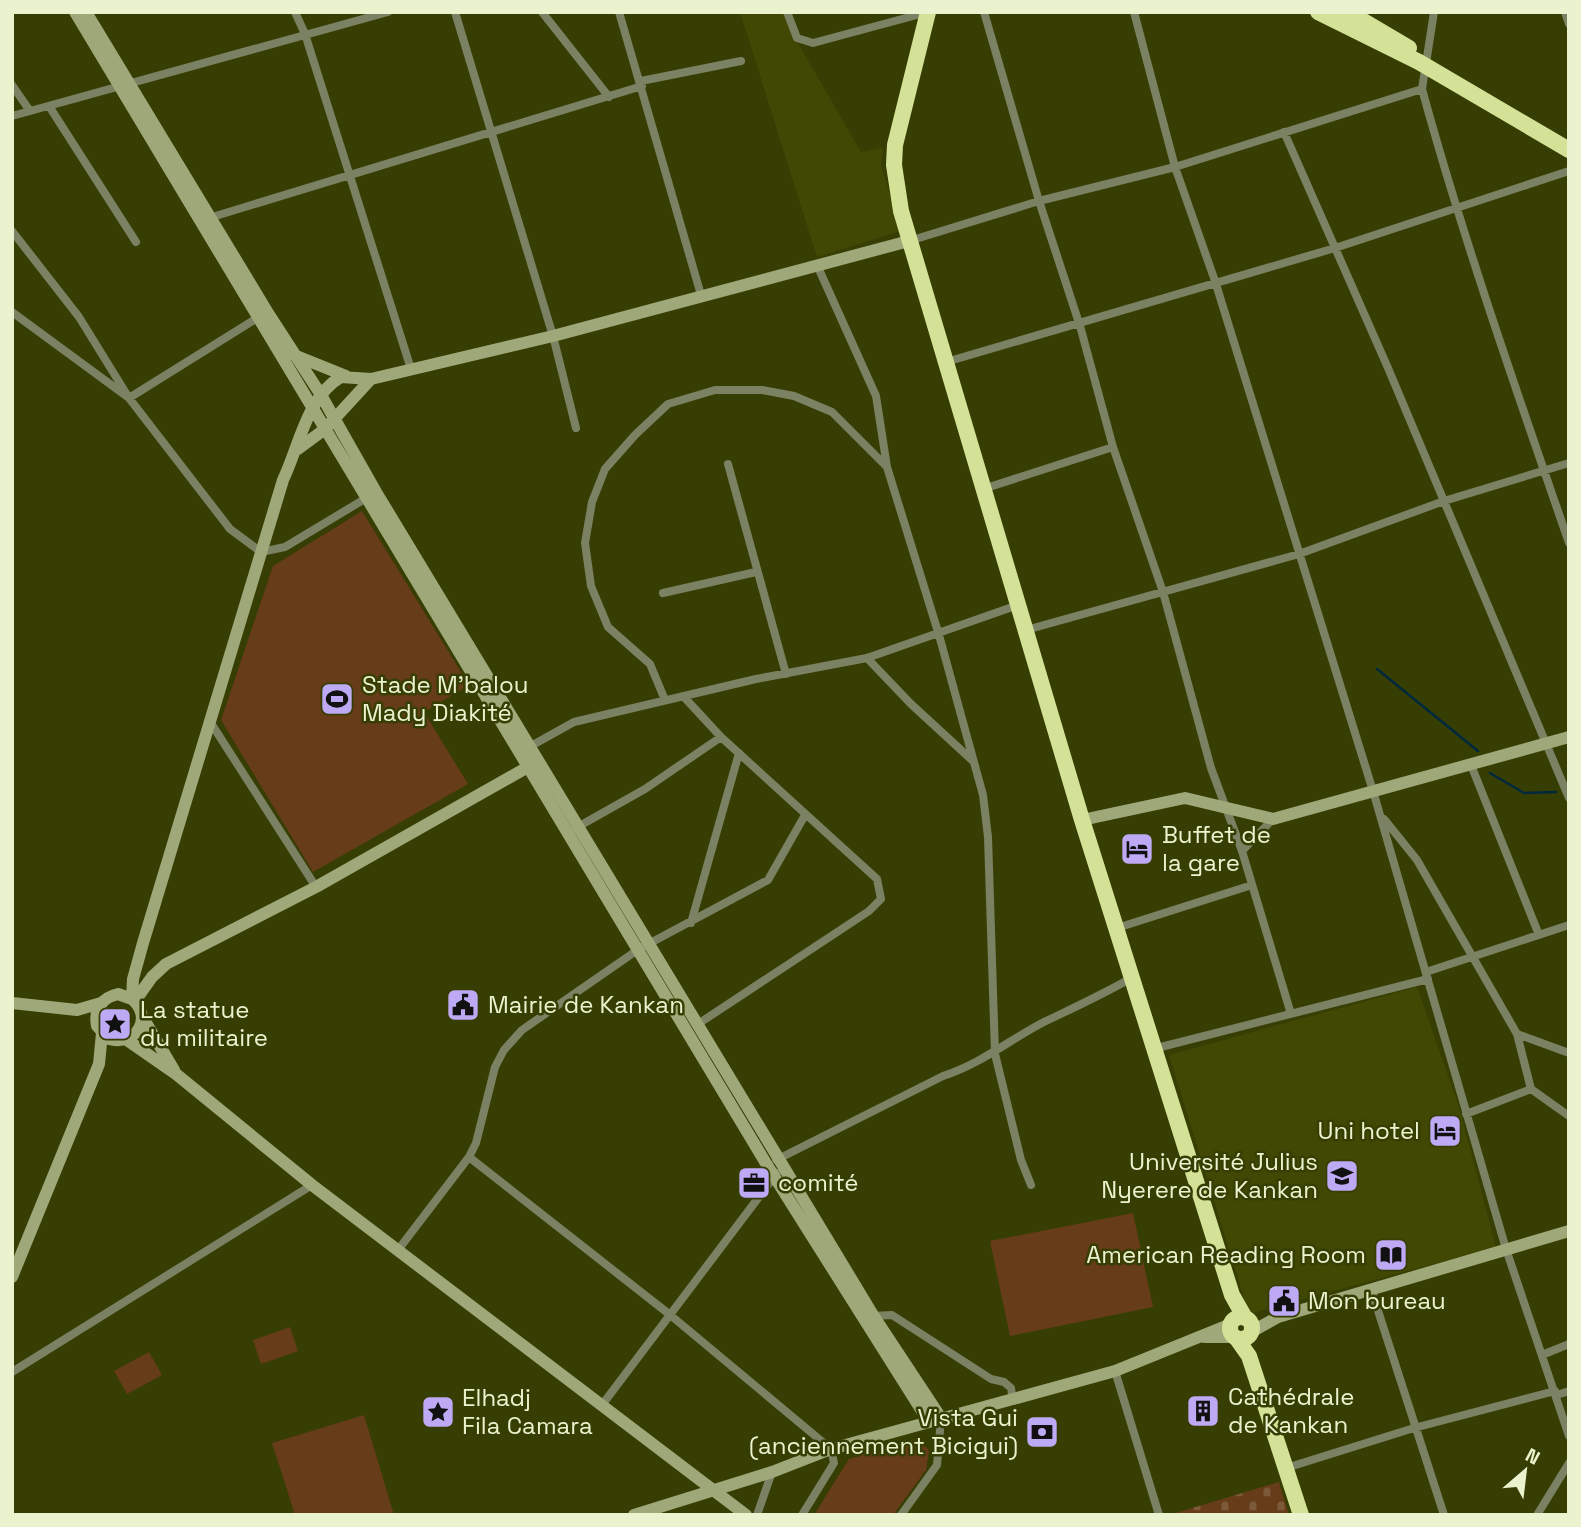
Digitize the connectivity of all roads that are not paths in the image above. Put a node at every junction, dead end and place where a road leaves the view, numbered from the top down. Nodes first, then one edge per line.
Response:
1 (75, 12) edge
2 (86, 12) edge
3 (295, 12) edge
4 (388, 12) edge
5 (455, 12) edge
6 (542, 12) edge
7 (619, 12) edge
8 (787, 12) edge
9 (928, 12) edge
10 (984, 12) edge
11 (1134, 12) edge
12 (1318, 12) edge
13 (1348, 12) edge
14 (1434, 12) edge
15 (1565, 12) edge
16 (1569, 24) edge
17 (305, 34) junction
18 (741, 61) dead end
19 (1425, 61) junction
20 (642, 84) junction
21 (12, 85) edge
22 (124, 85) junction
23 (1422, 89) junction
24 (609, 97) junction
25 (49, 106) junction
26 (30, 111) junction
27 (12, 116) edge
28 (491, 132) junction
29 (1284, 132) junction
30 (1569, 141) edge
31 (1569, 150) edge
32 (1175, 167) junction
33 (1569, 171) edge
34 (351, 177) junction
35 (1039, 201) junction
36 (1455, 210) junction
37 (209, 218) junction
38 (12, 231) edge
39 (909, 241) junction
40 (136, 242) dead end
41 (1335, 248) junction
42 (817, 265) junction
43 (1215, 281) junction
44 (701, 295) junction
45 (12, 312) edge
46 (263, 315) junction
47 (1080, 326) junction
48 (553, 336) junction
49 (289, 356) junction
50 (946, 362) junction
51 (411, 369) junction
52 (346, 376) junction
53 (372, 379) junction
54 (321, 395) junction
55 (130, 398) junction
56 (313, 406) junction
57 (335, 419) junction
58 (576, 428) dead end
59 (326, 429) junction
60 (1113, 447) junction
61 (298, 449) junction
62 (1569, 463) edge
63 (728, 464) dead end
64 (887, 467) junction
65 (1544, 471) junction
66 (983, 489) junction
67 (372, 495) junction
68 (1444, 501) junction
69 (1569, 543) edge
70 (261, 551) junction
71 (1299, 554) junction
72 (756, 572) junction
73 (1163, 592) junction
74 (663, 593) dead end
75 (1018, 605) junction
76 (1026, 630) junction
77 (939, 635) junction
78 (867, 658) junction
79 (786, 674) junction
80 (684, 697) junction
81 (665, 700) junction
82 (209, 720) junction
83 (721, 737) junction
84 (1569, 737) edge
85 (1547, 744) junction
86 (529, 747) junction
87 (739, 752) junction
88 (974, 761) junction
89 (534, 764) junction
90 (1471, 765) junction
91 (1373, 792) junction
92 (1569, 798) edge
93 (1227, 809) junction
94 (805, 815) junction
95 (1380, 816) junction
96 (1273, 819) junction
97 (1082, 820) junction
98 (573, 830) junction
99 (1242, 851) junction
100 (1252, 885) junction
101 (316, 887) junction
102 (691, 923) junction
103 (1569, 925) edge
104 (1117, 928) junction
105 (1539, 935) junction
106 (644, 947) junction
107 (141, 949) junction
108 (1471, 957) junction
109 (159, 969) junction
110 (1427, 975) junction
111 (1133, 977) junction
112 (133, 979) junction
113 (118, 994) junction
114 (134, 1000) junction
115 (12, 1003) edge
116 (101, 1003) junction
117 (77, 1010) junction
118 (1291, 1014) junction
119 (142, 1016) junction
120 (698, 1024) junction
121 (99, 1029) junction
122 (1517, 1034) junction
123 (122, 1040) junction
124 (1153, 1049) junction
125 (1569, 1053) edge
126 (995, 1054) junction
127 (99, 1064) junction
128 (176, 1074) junction
129 (1531, 1089) junction
130 (1466, 1114) junction
131 (1569, 1116) edge
132 (469, 1157) junction
133 (783, 1162) junction
134 (771, 1170) junction
135 (312, 1185) junction
136 (1031, 1185) dead end
137 (1569, 1231) edge
138 (1506, 1249) junction
139 (398, 1250) junction
140 (12, 1276) edge
141 (1371, 1289) junction
142 (669, 1314) junction
143 (868, 1317) junction
144 (1241, 1328) junction
145 (1569, 1344) edge
146 (1542, 1355) junction
147 (1115, 1371) junction
148 (12, 1372) edge
149 (1569, 1391) edge
150 (1556, 1393) junction
151 (1013, 1401) junction
152 (601, 1405) junction
153 (935, 1420) junction
154 (1414, 1428) junction
155 (1569, 1436) edge
156 (831, 1449) junction
157 (1569, 1463) edge
158 (1286, 1468) junction
159 (772, 1472) junction
160 (714, 1490) junction
161 (740, 1513) edge
162 (634, 1515) edge
163 (757, 1515) edge
164 (802, 1515) edge
165 (901, 1515) edge
166 (1159, 1515) edge
167 (1301, 1515) edge
168 (1444, 1515) edge
169 (1537, 1515) edge

1 - 22 main road
2 - 22 main road
3 - 17 street
4 - 17 street
5 - 28 street
6 - 24 street
7 - 20 street
8 - 9 street
9 - 39 highway
10 - 35 street
11 - 32 street
12 - 19 highway
13 - 19 highway
14 - 19 street
15 - 16 street
17 - 22 street
17 - 34 street
18 - 20 street
19 - 23 street
19 - 30 highway
19 - 31 highway
20 - 24 street
20 - 44 street
21 - 26 street
22 - 25 street
22 - 37 main road
22 - 46 main road
23 - 29 street
23 - 36 street
24 - 28 street
25 - 26 street
25 - 40 street
26 - 27 street
28 - 34 street
28 - 48 street
29 - 32 street
29 - 41 street
32 - 35 street
32 - 43 street
33 - 36 street
34 - 37 street
34 - 51 street
35 - 39 street
35 - 47 street
36 - 41 street
36 - 65 street
37 - 46 main road
38 - 55 street
39 - 42 main road
39 - 50 highway
41 - 43 street
41 - 68 street
42 - 44 main road
42 - 64 street
43 - 47 street
43 - 71 street
44 - 48 main road
45 - 55 street
46 - 49 main road
46 - 55 street
47 - 50 street
47 - 60 street
48 - 51 main road
48 - 58 street
49 - 52 main road
49 - 54 main road
49 - 56 main road
50 - 66 highway
51 - 53 main road
52 - 53 main road
52 - 54 main road
53 - 57 main road
54 - 56 main road
54 - 57 main road
55 - 70 street
56 - 59 main road
56 - 61 main road
57 - 59 main road
57 - 67 main road
59 - 61 main road
59 - 67 main road
60 - 66 street
60 - 73 street
61 - 70 main road
62 - 65 street
63 - 72 street
64 - 77 street
64 - 81 street
65 - 68 street
65 - 69 street
66 - 75 highway
67 - 70 street
67 - 86 main road
67 - 89 main road
68 - 71 street
68 - 85 street
70 - 82 main road
71 - 73 street
71 - 91 street
72 - 74 street
72 - 79 street
73 - 76 street
73 - 93 street
75 - 76 highway
75 - 77 street
76 - 97 highway
77 - 78 street
77 - 88 street
78 - 79 street
78 - 88 street
79 - 80 street
80 - 81 street
80 - 83 street
81 - 86 street
82 - 101 street
82 - 107 main road
83 - 87 street
83 - 98 street
84 - 85 main road
85 - 90 main road
85 - 92 street
86 - 89 main road
87 - 94 street
87 - 102 street
88 - 126 street
89 - 98 main road
89 - 101 main road
90 - 91 main road
90 - 105 street
91 - 95 street
91 - 96 main road
93 - 96 main road
93 - 97 main road
93 - 99 street
94 - 102 street
94 - 120 street
95 - 108 street
95 - 110 street
96 - 99 street
97 - 104 highway
98 - 106 main road
99 - 100 street
100 - 104 street
100 - 118 street
101 - 109 main road
102 - 106 street
103 - 105 street
104 - 111 highway
105 - 108 street
106 - 120 main road
106 - 132 street
106 - 134 main road
107 - 109 main road
107 - 112 main road
108 - 110 street
108 - 122 street
109 - 114 main road
110 - 118 street
110 - 130 street
111 - 124 highway
111 - 126 street
112 - 113 main road
112 - 114 main road
113 - 114 main road
113 - 116 main road
114 - 119 main road
115 - 117 main road
116 - 117 main road
116 - 121 main road
117 - 121 main road
118 - 124 street
119 - 123 main road
119 - 128 main road
120 - 133 main road
121 - 123 main road
121 - 127 main road
122 - 125 street
122 - 129 street
123 - 127 main road
123 - 128 main road
124 - 144 highway
126 - 133 street
126 - 136 street
127 - 140 main road
128 - 135 main road
129 - 130 street
129 - 131 street
130 - 138 street
132 - 139 street
132 - 142 street
133 - 134 street
133 - 143 main road
134 - 142 street
134 - 143 main road
135 - 139 main road
135 - 148 street
137 - 138 main road
138 - 141 main road
138 - 146 street
139 - 152 main road
141 - 144 main road
141 - 154 street
142 - 152 street
142 - 156 street
143 - 151 street
143 - 153 main road
144 - 147 main road
144 - 158 highway
145 - 146 street
146 - 150 street
147 - 151 main road
147 - 166 street
149 - 150 street
150 - 154 street
150 - 155 street
151 - 153 main road
152 - 160 main road
153 - 156 main road
153 - 165 street
154 - 158 street
154 - 168 street
156 - 159 main road
156 - 164 street
157 - 169 street
158 - 167 highway
159 - 160 main road
159 - 163 street
160 - 161 main road
160 - 162 main road

